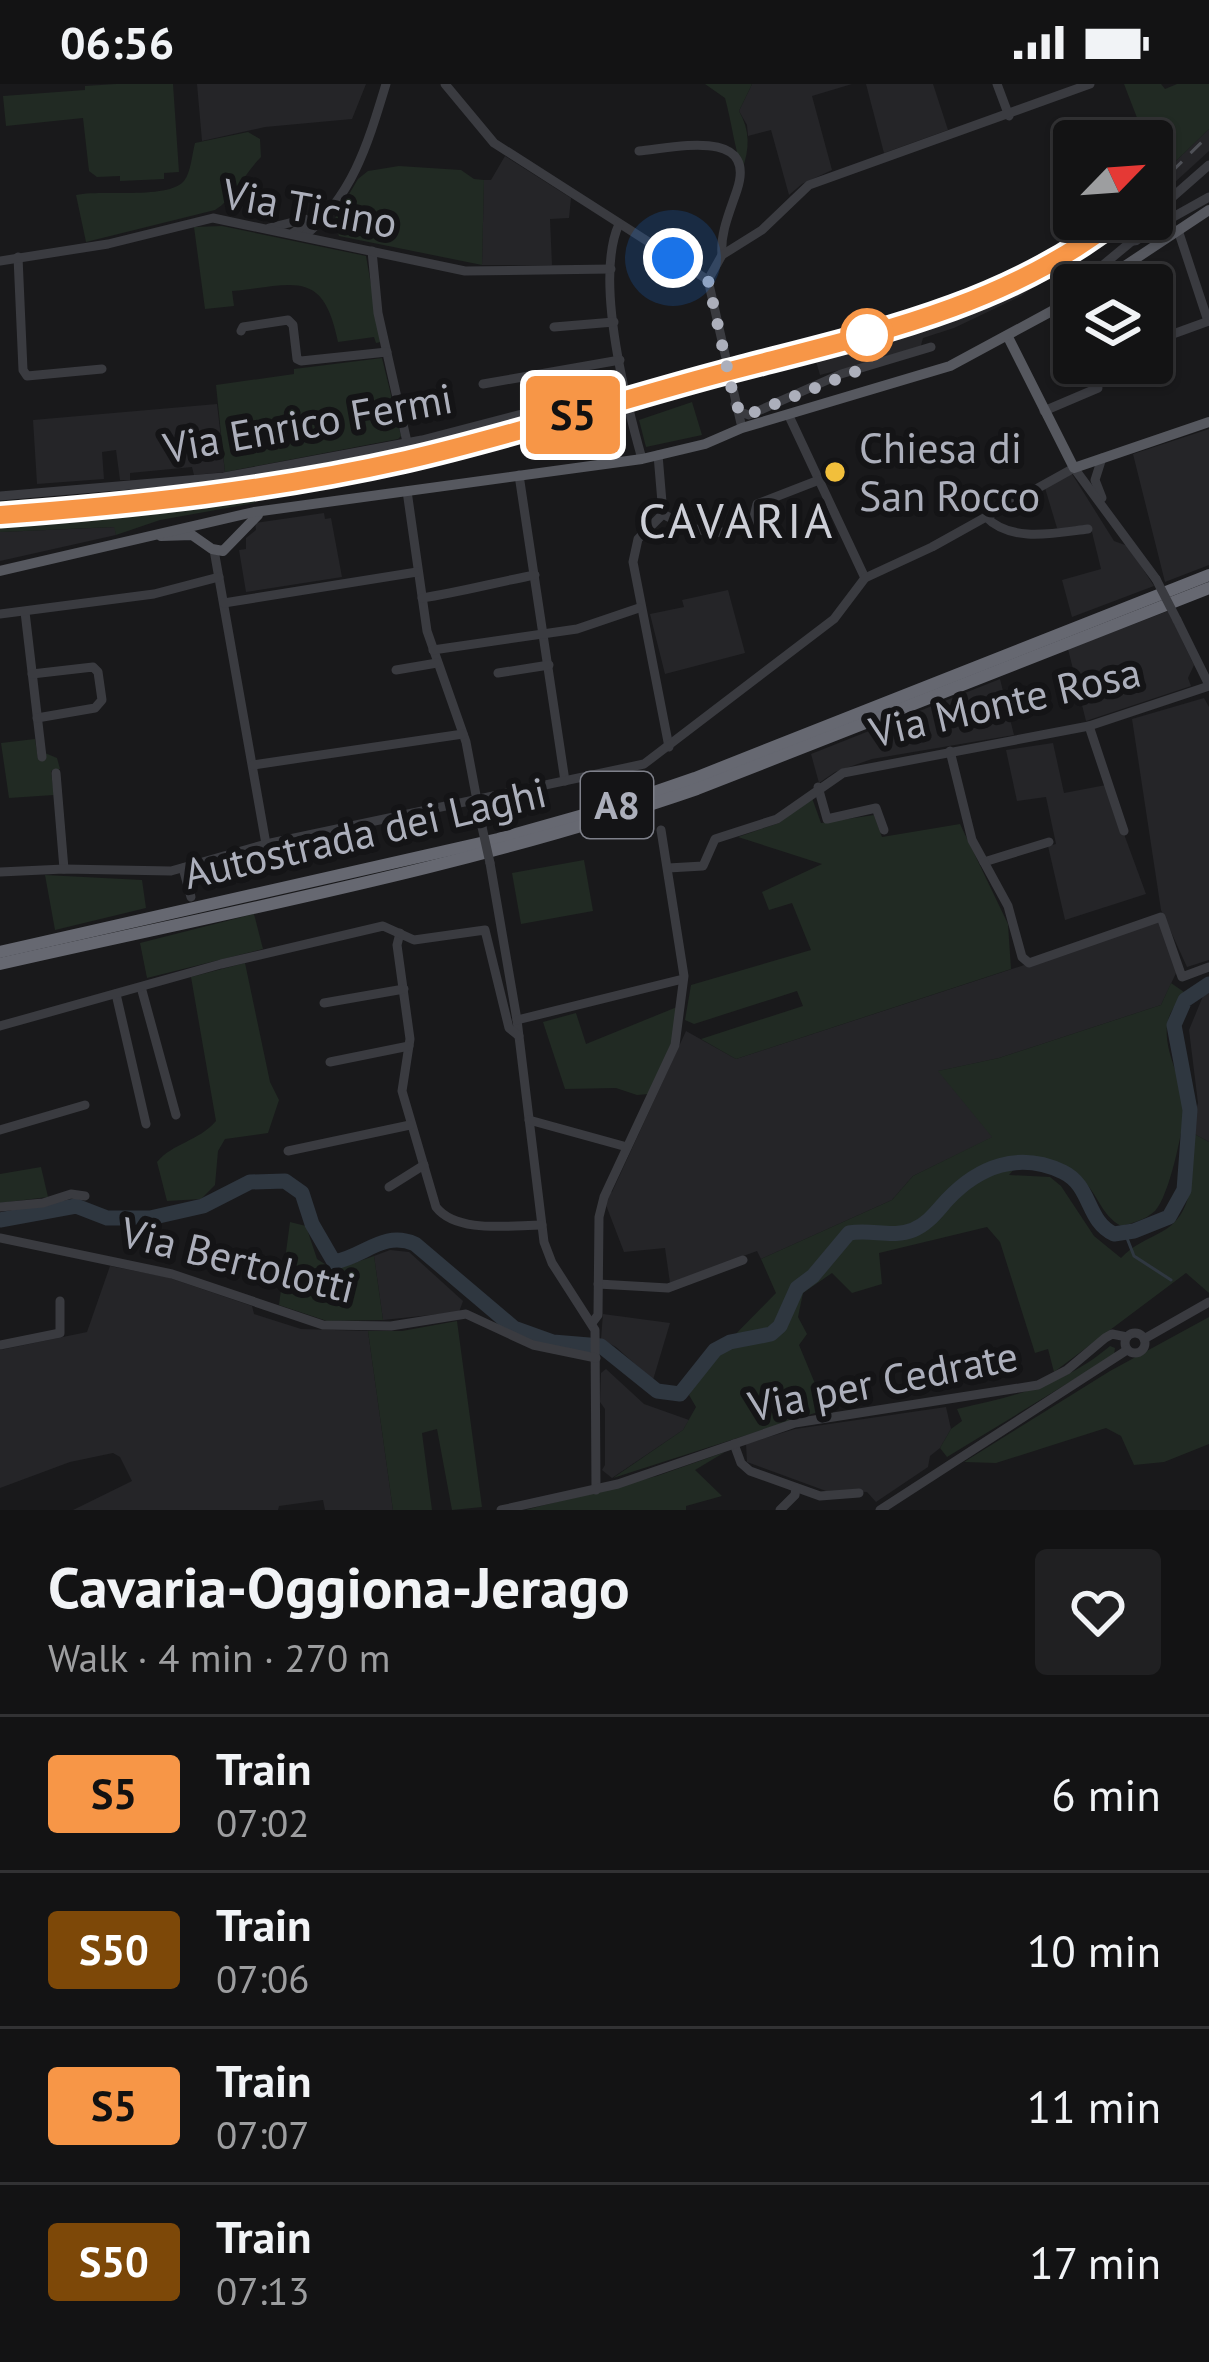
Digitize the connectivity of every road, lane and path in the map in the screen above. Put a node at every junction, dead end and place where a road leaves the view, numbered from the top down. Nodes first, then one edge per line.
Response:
1 (386, 84) edge
2 (445, 84) edge
3 (997, 84) edge
4 (1090, 84) edge
5 (1009, 116) junction
6 (639, 151) dead end
7 (1209, 164) edge
8 (1173, 196) edge
9 (1209, 197) edge
10 (332, 208) junction
11 (1209, 210) edge
12 (1173, 216) edge
13 (310, 218) junction
14 (619, 224) junction
15 (269, 228) junction
16 (1178, 230) junction
17 (298, 234) junction
18 (1132, 240) edge
19 (339, 244) junction
20 (372, 251) junction
21 (722, 255) junction
22 (18, 257) junction
23 (0, 261) edge
24 (1107, 264) edge
25 (1127, 264) edge
26 (611, 269) junction
27 (708, 280) junction
28 (1053, 308) edge
29 (1209, 321) edge
30 (614, 322) junction
31 (554, 327) dead end
32 (241, 331) dead end
33 (1173, 334) edge
34 (1008, 337) junction
35 (932, 347) dead end
36 (387, 352) junction
37 (620, 361) junction
38 (102, 369) dead end
39 (483, 385) dead end
40 (623, 388) junction
41 (1098, 388) dead end
42 (735, 404) junction
43 (1044, 411) junction
44 (789, 416) junction
45 (1209, 422) edge
46 (742, 428) junction
47 (407, 442) junction
48 (658, 455) junction
49 (1102, 458) junction
50 (641, 459) junction
51 (1074, 468) junction
52 (520, 475) junction
53 (819, 480) junction
54 (407, 491) junction
55 (0, 496) edge
56 (266, 511) junction
57 (663, 514) junction
58 (986, 517) junction
59 (1113, 519) junction
60 (217, 520) junction
61 (1088, 529) dead end
62 (152, 536) junction
63 (218, 545) junction
64 (0, 571) edge
65 (417, 572) junction
66 (536, 575) junction
67 (1209, 575) edge
68 (865, 578) junction
69 (220, 582) junction
70 (189, 584) junction
71 (1209, 588) edge
72 (422, 598) junction
73 (224, 603) junction
74 (640, 608) junction
75 (25, 612) junction
76 (0, 614) edge
77 (545, 633) junction
78 (433, 650) junction
79 (437, 663) junction
80 (549, 665) junction
81 (396, 670) dead end
82 (498, 673) dead end
83 (32, 674) junction
84 (1209, 686) edge
85 (37, 718) junction
86 (1089, 726) junction
87 (463, 734) junction
88 (669, 748) junction
89 (950, 751) junction
90 (42, 757) dead end
91 (253, 766) junction
92 (56, 773) dead end
93 (566, 781) junction
94 (818, 788) junction
95 (477, 800) junction
96 (662, 830) dead end
97 (884, 830) dead end
98 (1124, 831) dead end
99 (1049, 842) dead end
100 (266, 844) junction
101 (984, 862) junction
102 (183, 868) junction
103 (668, 868) junction
104 (64, 869) junction
105 (0, 872) edge
106 (191, 897) dead end
107 (400, 933) junction
108 (0, 952) edge
109 (0, 964) edge
110 (1209, 967) edge
111 (682, 979) junction
112 (141, 987) junction
113 (404, 989) junction
114 (116, 994) junction
115 (324, 1003) dead end
116 (517, 1020) junction
117 (0, 1026) edge
118 (519, 1036) junction
119 (409, 1046) junction
120 (330, 1062) dead end
121 (86, 1105) dead end
122 (176, 1115) dead end
123 (530, 1120) junction
124 (146, 1124) dead end
125 (410, 1125) junction
126 (0, 1130) edge
127 (627, 1147) junction
128 (288, 1151) dead end
129 (424, 1165) junction
130 (389, 1187) dead end
131 (85, 1196) dead end
132 (0, 1207) edge
133 (542, 1225) junction
134 (0, 1238) edge
135 (743, 1260) dead end
136 (598, 1284) junction
137 (60, 1300) dead end
138 (1209, 1302) edge
139 (592, 1323) junction
140 (1127, 1337) junction
141 (1144, 1339) junction
142 (0, 1345) edge
143 (1127, 1350) junction
144 (596, 1356) junction
145 (734, 1444) junction
146 (796, 1488) junction
147 (596, 1490) junction
148 (859, 1492) dead end
149 (501, 1510) edge
150 (780, 1510) edge
151 (880, 1510) edge

1 - 10 street
2 - 14 street
3 - 5 street
4 - 5 street
5 - 21 street
6 - 21 street
7 - 8 street
9 - 12 street
10 - 13 street
10 - 17 street
10 - 19 street
11 - 16 main road
13 - 15 street
13 - 17 street
14 - 26 street
14 - 27 street
15 - 17 street, Via Ticino
15 - 22 street, Via Ticino
16 - 25 main road
16 - 29 street
17 - 19 street, Via Ticino
18 - 24 street
19 - 20 street, Via Ticino
20 - 26 street, Via Ticino
20 - 36 street
21 - 27 street
22 - 23 street, Via Ticino
22 - 38 street
26 - 30 street
27 - 42 street
28 - 34 main road
29 - 33 street
30 - 31 street
30 - 37 street
32 - 36 street
34 - 43 main road
34 - 44 main road
35 - 42 street
36 - 47 street
37 - 39 street
37 - 40 street
40 - 47 street, Via Enrico Fermi
40 - 50 street
41 - 43 street
42 - 46 street
43 - 51 main road
44 - 46 main road
44 - 53 street
45 - 49 main road
46 - 48 main road
47 - 55 street, Via Enrico Fermi
48 - 50 main road
48 - 57 street
49 - 51 main road
49 - 59 street
50 - 52 main road
51 - 58 street
51 - 59 street
52 - 54 main road
52 - 66 street
53 - 57 street
53 - 68 street
54 - 56 main road
54 - 65 street
56 - 60 main road
56 - 63 main road
57 - 74 street
58 - 61 street
58 - 68 street
59 - 84 street, bridge
60 - 62 main road
60 - 63 main road
60 - 63 main road
62 - 63 main road
62 - 64 main road
63 - 69 street
63 - 70 street
65 - 72 street
65 - 73 street
66 - 72 street
66 - 77 street
67 - 108 highway, Autostrada dei Laghi / A8
68 - 88 street
69 - 70 street
69 - 73 street
70 - 75 street
71 - 109 highway, Autostrada dei Laghi / A8
72 - 78 street
73 - 91 street
74 - 77 street
74 - 88 street
75 - 76 street
75 - 83 street
77 - 78 street
77 - 80 street
78 - 79 street
79 - 81 street
79 - 87 street
80 - 82 street
80 - 93 street
83 - 85 street
83 - 85 street
84 - 86 street, Via Monte Rosa
85 - 90 street
86 - 89 street, Via Monte Rosa
86 - 98 street
87 - 91 street
87 - 95 street
88 - 93 street
89 - 94 street, Via Monte Rosa
89 - 101 street
91 - 100 street
92 - 104 street
93 - 95 street
94 - 97 street, Via Monte Rosa
94 - 103 street, Via Monte Rosa
95 - 100 street
95 - 116 street, bridge
96 - 103 street
99 - 101 street
100 - 102 street
101 - 110 street
102 - 104 street
102 - 106 street
103 - 111 street
104 - 105 street
107 - 112 street
107 - 113 street
107 - 118 street
111 - 116 street
111 - 127 street
112 - 114 street
112 - 122 street
113 - 115 street
113 - 119 street
114 - 117 street
114 - 124 street
116 - 118 street
118 - 123 street
119 - 120 street
119 - 125 street
121 - 126 street
123 - 127 street
123 - 133 street
125 - 128 street
125 - 129 street
127 - 136 street
129 - 130 street
129 - 133 street
131 - 132 street
133 - 139 street
134 - 144 street, Via Bertolotti
135 - 136 street
136 - 139 street
137 - 142 street
138 - 141 street
139 - 144 street
140 - 141 street
140 - 143 street
140 - 145 street, Via per Cedrate
141 - 143 street
143 - 151 street
144 - 147 street
145 - 146 street
145 - 147 street, Via per Cedrate
146 - 148 street
146 - 150 street
147 - 149 street, Via per Cedrate

